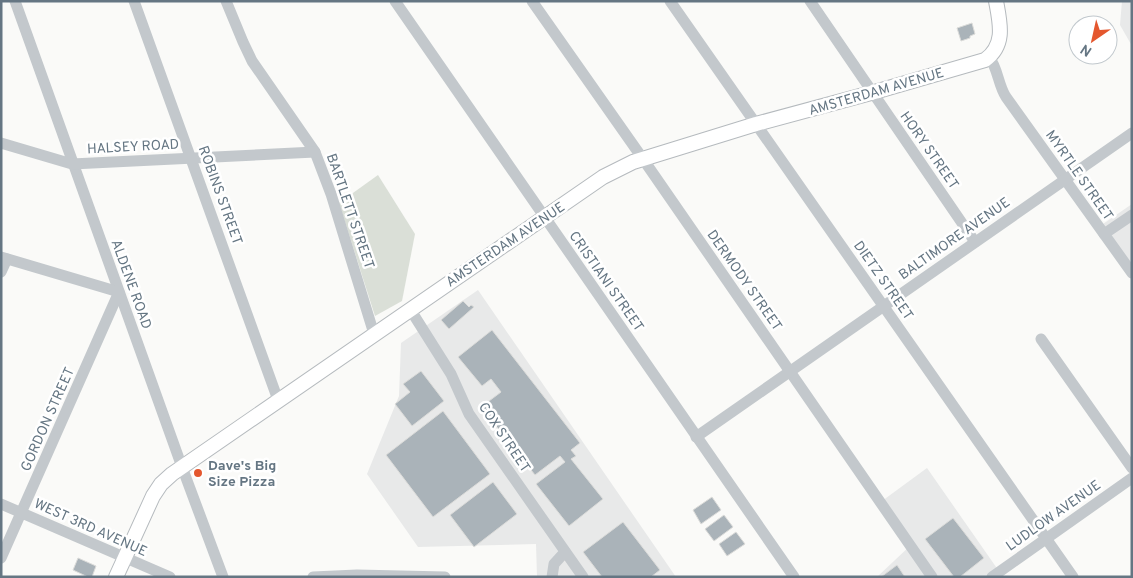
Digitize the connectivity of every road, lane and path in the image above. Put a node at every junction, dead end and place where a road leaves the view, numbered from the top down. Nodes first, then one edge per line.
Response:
1 (15, 1) edge
2 (134, 1) edge
3 (226, 1) edge
4 (395, 1) edge
5 (532, 1) edge
6 (670, 1) edge
7 (810, 1) edge
8 (996, 1) edge
9 (989, 57) junction
10 (872, 93) junction
11 (756, 124) junction
12 (1132, 132) edge
13 (1, 143) edge
14 (315, 152) junction
15 (192, 158) junction
16 (643, 159) junction
17 (74, 164) junction
18 (1065, 179) junction
19 (1132, 216) edge
20 (545, 217) junction
21 (1104, 234) junction
22 (975, 242) junction
23 (4, 258) edge
24 (1, 272) edge
25 (1132, 273) edge
26 (119, 292) junction
27 (884, 306) junction
28 (410, 309) junction
29 (374, 334) junction
30 (1041, 339) dead end
31 (790, 371) junction
32 (278, 400) junction
33 (696, 437) junction
34 (182, 467) junction
35 (1132, 468) edge
36 (1132, 478) edge
37 (1, 504) edge
38 (21, 513) junction
39 (1046, 538) junction
40 (565, 552) junction
41 (1, 558) edge
42 (125, 559) junction
43 (357, 576) edge
44 (116, 577) edge
45 (170, 577) edge
46 (224, 577) edge
47 (313, 577) edge
48 (445, 577) edge
49 (552, 577) edge
50 (583, 577) edge
51 (794, 577) edge
52 (932, 577) edge
53 (992, 577) edge
54 (1073, 577) edge

1 - 17 street, ALDENE ROAD
2 - 15 street, ROBINS STREET
3 - 14 street, BARTLETT STREET
4 - 20 street, CRISTIANI STREET
5 - 16 street, DERMODY STREET
6 - 11 street, DIETZ STREET
7 - 10 street, HORY STREET
8 - 9 main road
9 - 10 main road, AMSTERDAM AVENUE
9 - 18 street, MYRTLE STREET
10 - 11 main road, AMSTERDAM AVENUE
10 - 22 street, HORY STREET
11 - 16 main road, AMSTERDAM AVENUE
11 - 27 street, DIETZ STREET
12 - 18 street, BALTIMORE AVENUE
13 - 17 street, HALSEY ROAD
14 - 15 street, HALSEY ROAD
14 - 29 street, BARTLETT STREET
15 - 17 street, HALSEY ROAD
15 - 32 street, ROBINS STREET
16 - 20 main road, AMSTERDAM AVENUE
16 - 31 street, DERMODY STREET
17 - 26 street, ALDENE ROAD
18 - 21 street, MYRTLE STREET
18 - 22 street, BALTIMORE AVENUE
19 - 21 street
20 - 28 main road, AMSTERDAM AVENUE
20 - 33 street, CRISTIANI STREET
21 - 25 street, MYRTLE STREET
22 - 27 street, BALTIMORE AVENUE
23 - 24 street
23 - 26 street
26 - 34 street, ALDENE ROAD
26 - 38 street, GORDON STREET
27 - 31 street, BALTIMORE AVENUE
27 - 39 street, DIETZ STREET
28 - 29 main road, AMSTERDAM AVENUE
28 - 40 street, COX STREET
29 - 32 main road, AMSTERDAM AVENUE
30 - 35 street
31 - 33 street, BALTIMORE AVENUE
31 - 52 street, DERMODY STREET
32 - 34 main road, AMSTERDAM AVENUE
33 - 51 street, CRISTIANI STREET
34 - 42 main road, AMSTERDAM AVENUE
34 - 46 street, ALDENE ROAD
36 - 39 street, LUDLOW AVENUE
37 - 38 street, WEST 3RD AVENUE
38 - 41 street, GORDON STREET
38 - 42 street, WEST 3RD AVENUE
39 - 53 street, LUDLOW AVENUE
39 - 54 street, DIETZ STREET
40 - 49 street
40 - 50 street, COX STREET
42 - 44 main road, AMSTERDAM AVENUE
42 - 45 street, WEST 3RD AVENUE
43 - 47 street
43 - 48 street

